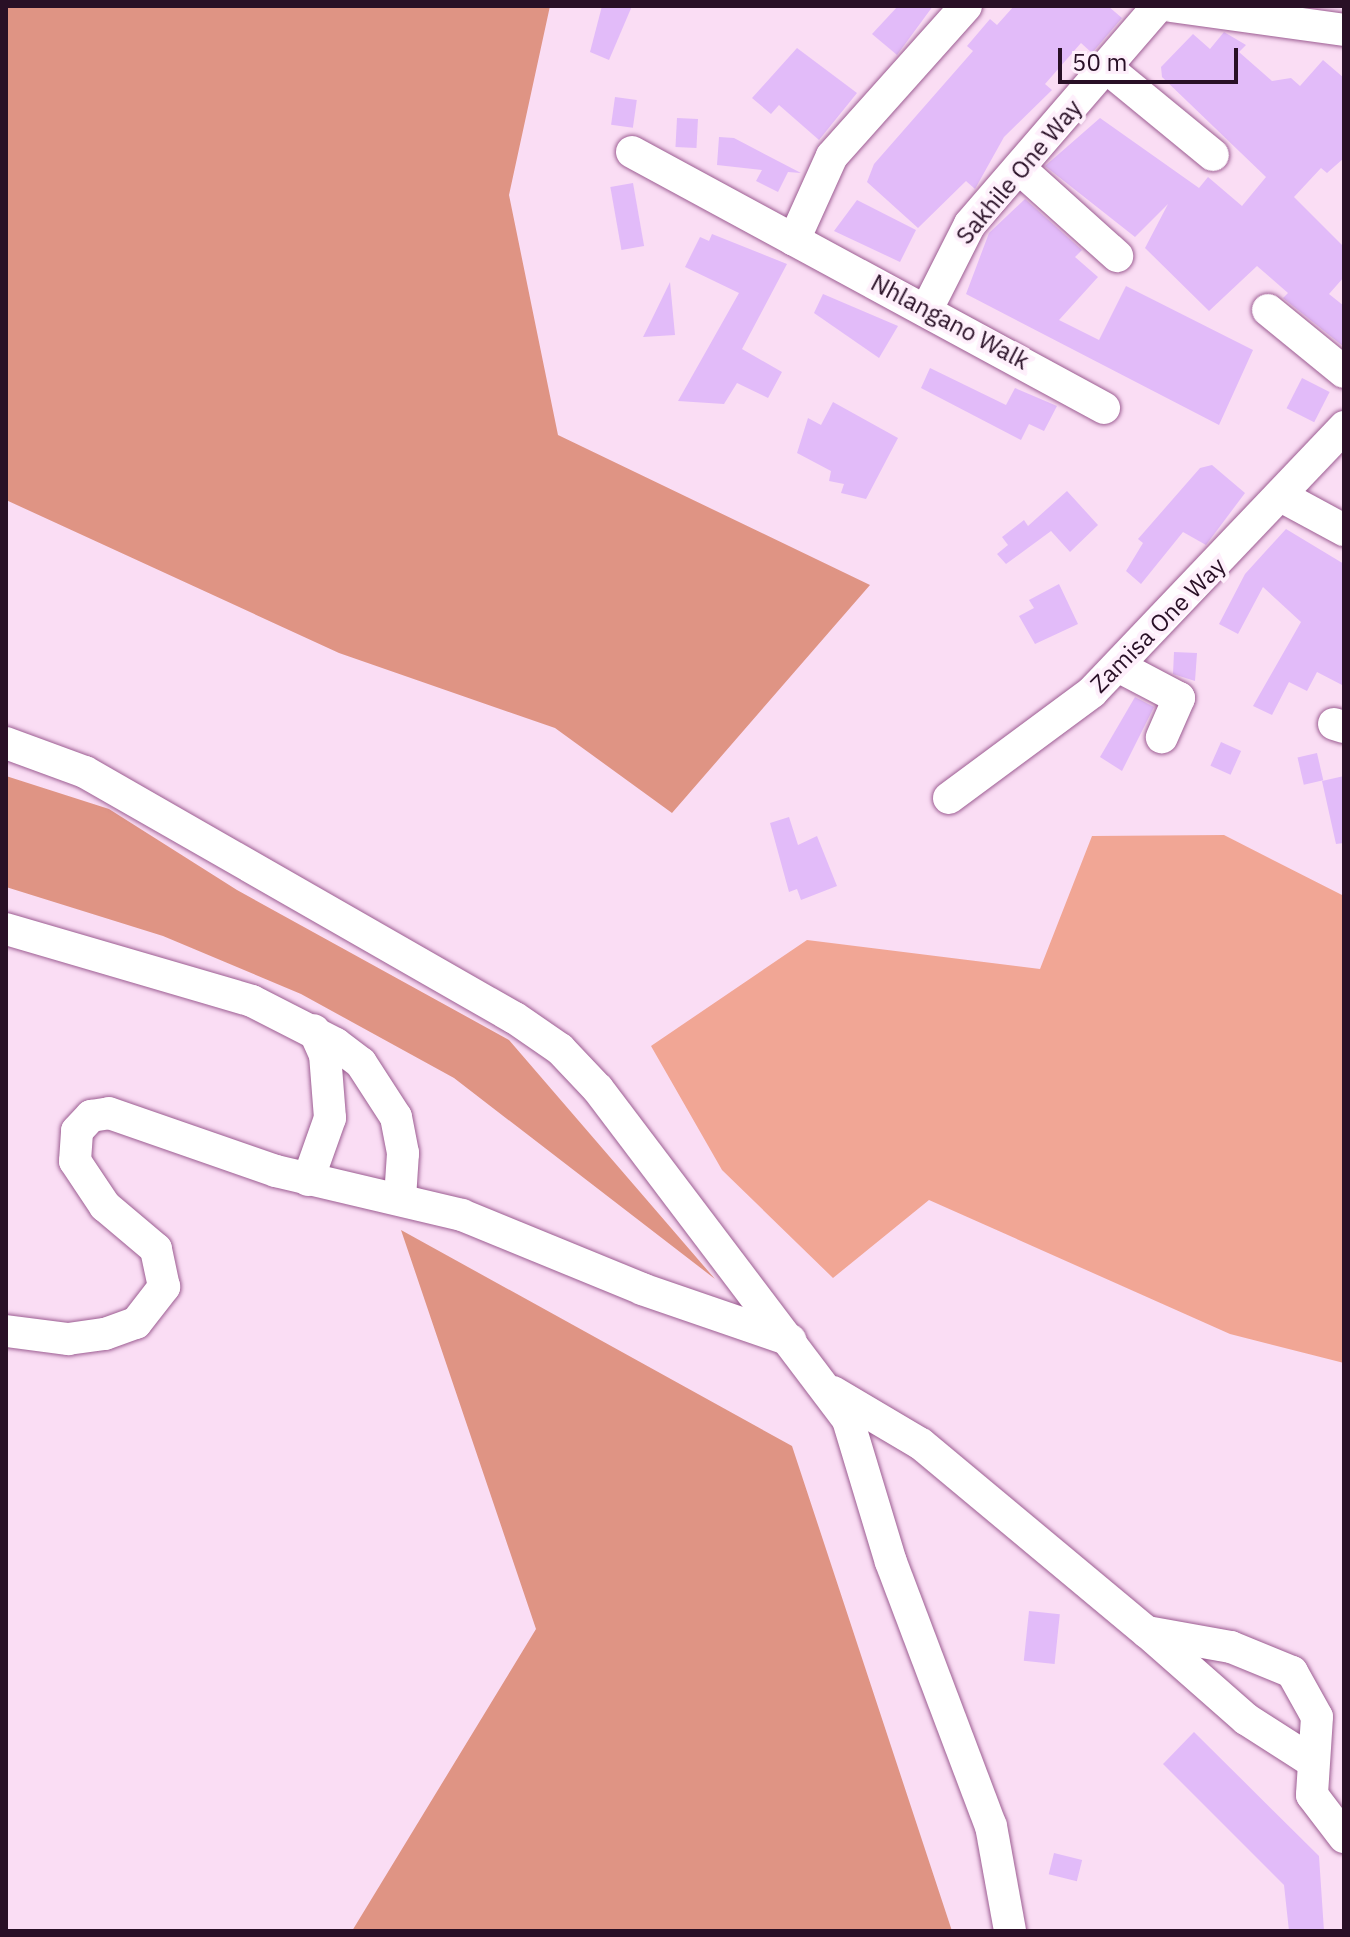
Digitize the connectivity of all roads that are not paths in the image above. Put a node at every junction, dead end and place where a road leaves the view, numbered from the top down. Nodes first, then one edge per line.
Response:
1 (966, 6) edge
2 (1158, 6) edge
3 (1172, 6) edge
4 (1344, 29) edge
5 (1107, 68) junction
6 (632, 152) dead end
7 (1213, 155) dead end
8 (1019, 168) junction
9 (794, 240) junction
10 (1117, 256) dead end
11 (1268, 310) dead end
12 (926, 311) junction
13 (1344, 372) edge
14 (1104, 408) dead end
15 (1344, 427) edge
16 (1281, 496) junction
17 (1344, 530) edge
18 (1118, 666) junction
19 (1162, 737) dead end
20 (6, 743) edge
21 (949, 798) dead end
22 (6, 929) edge
23 (314, 1030) junction
24 (308, 1180) junction
25 (400, 1198) junction
26 (6, 1331) edge
27 (791, 1340) junction
28 (833, 1392) junction
29 (1147, 1632) junction
30 (1310, 1760) junction
31 (1344, 1837) edge
32 (1010, 1931) edge

1 - 9 street
2 - 5 street, Sakhile One Way
3 - 4 street
5 - 7 street
5 - 8 street, Sakhile One Way
6 - 9 street, Nhlangano Walk
8 - 10 street
8 - 12 street, Sakhile One Way
9 - 12 street, Nhlangano Walk
11 - 13 street
12 - 14 street, Nhlangano Walk
15 - 16 street, Zamisa One Way
16 - 17 street
16 - 18 street, Zamisa One Way
18 - 19 street
18 - 21 street, Zamisa One Way
20 - 27 street
22 - 23 street
23 - 24 street
23 - 25 street
24 - 25 street
24 - 26 street
25 - 27 street
27 - 28 street
28 - 29 street
28 - 32 street
29 - 30 street
29 - 30 street
30 - 31 street

